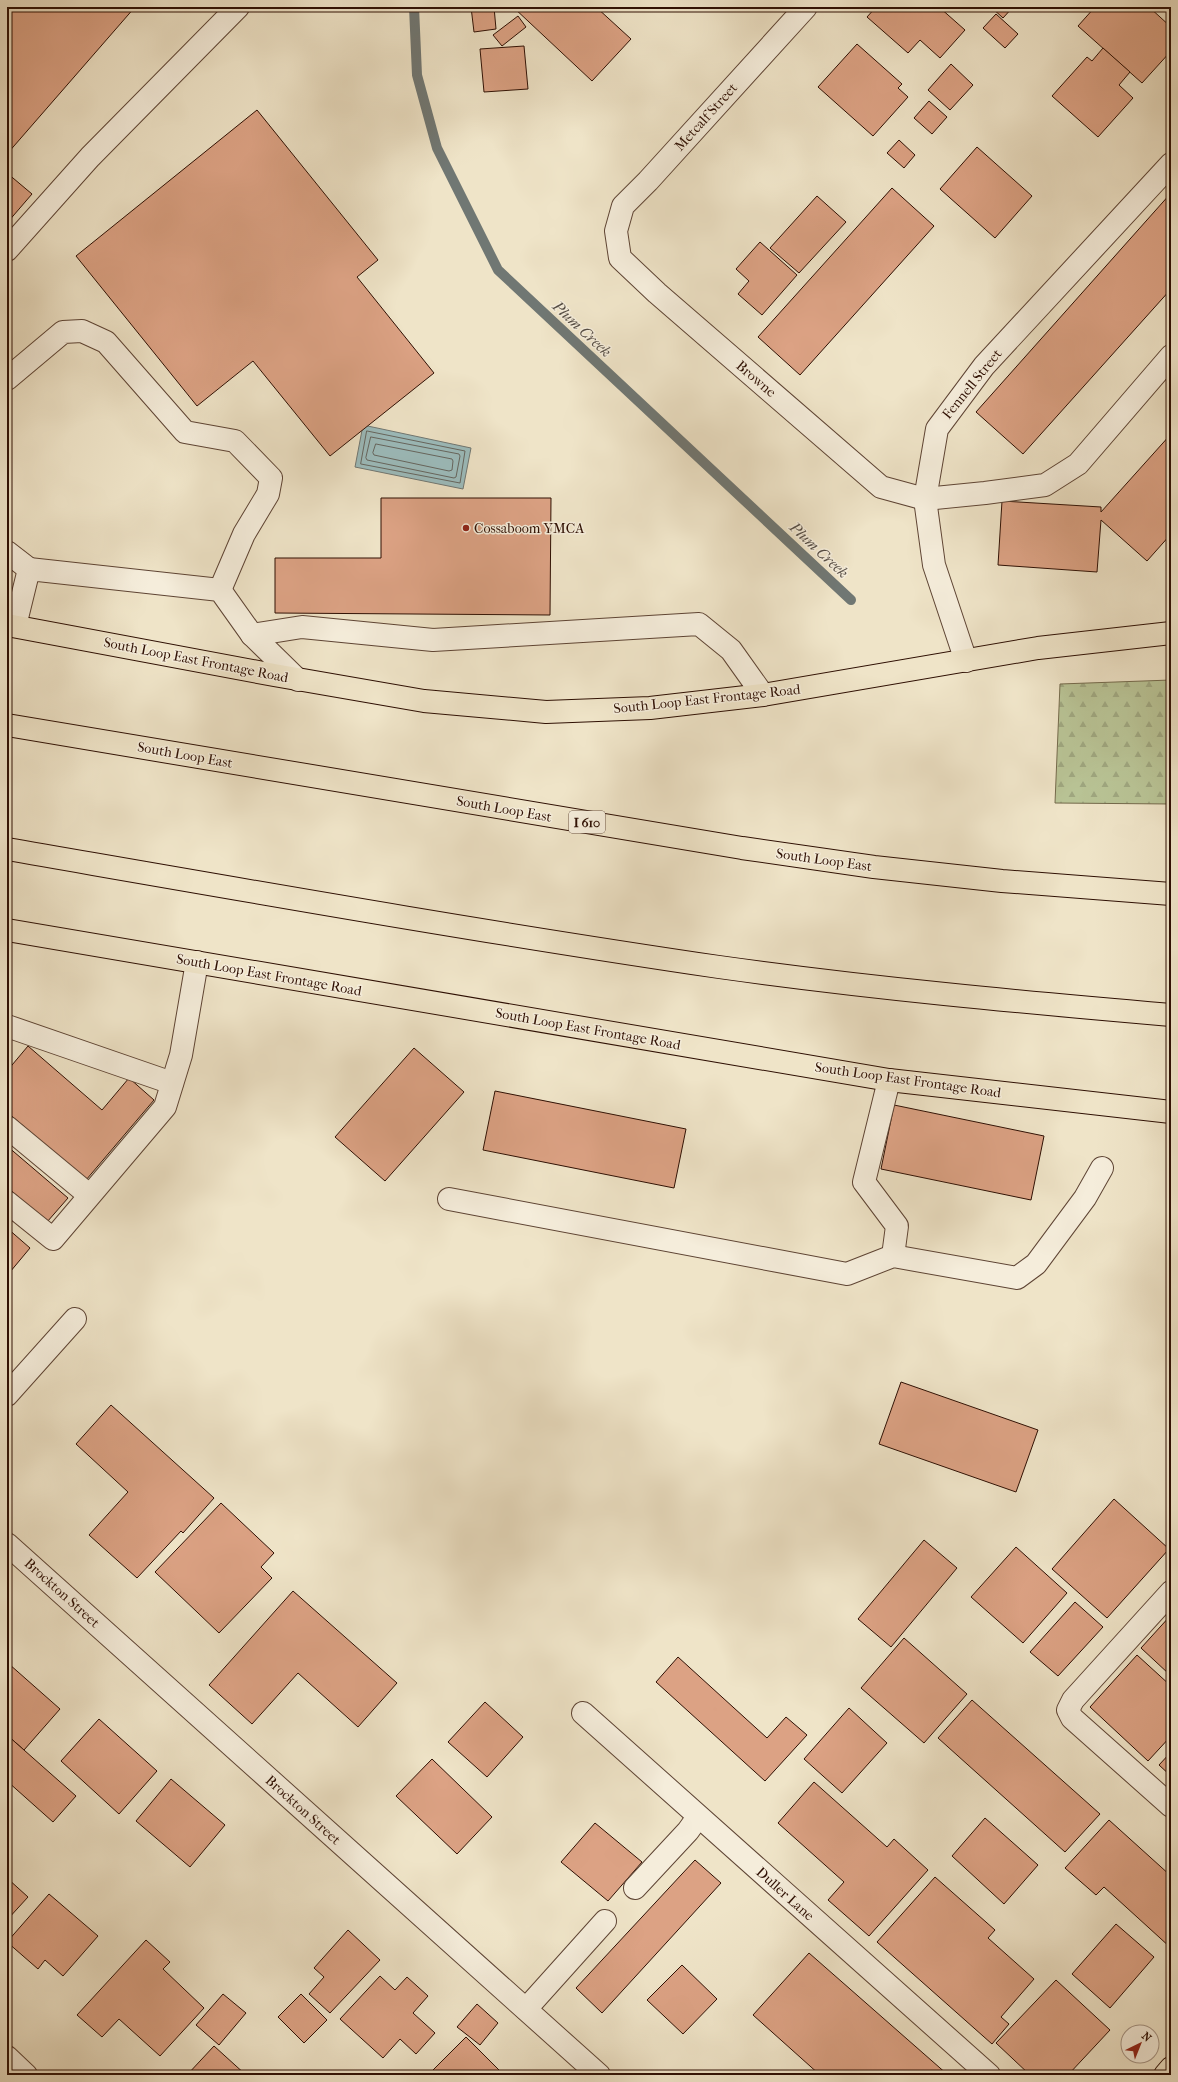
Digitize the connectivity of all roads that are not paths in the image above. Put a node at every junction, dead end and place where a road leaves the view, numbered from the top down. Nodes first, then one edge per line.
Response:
1 (238, 7) edge
2 (806, 7) edge
3 (1171, 164) edge
4 (616, 231) joint
5 (7, 250) edge
6 (1171, 356) edge
7 (7, 379) edge
8 (925, 499) junction
9 (7, 552) edge
10 (29, 569) junction
11 (220, 590) junction
12 (11, 625) edge
13 (1171, 632) edge
14 (252, 636) junction
15 (966, 661) junction
16 (298, 680) junction
17 (763, 695) junction
18 (7, 725) edge
19 (7, 849) edge
20 (1171, 894) edge
21 (7, 930) edge
22 (197, 962) junction
23 (1171, 1015) edge
24 (7, 1026) edge
25 (889, 1080) junction
26 (172, 1083) junction
27 (1171, 1112) edge
28 (7, 1128) edge
29 (1102, 1168) dead end
30 (89, 1195) junction
31 (449, 1199) dead end
32 (7, 1202) edge
33 (893, 1256) junction
34 (75, 1319) dead end
35 (7, 1395) edge
36 (7, 1544) edge
37 (1171, 1592) edge
38 (583, 1713) dead end
39 (1171, 1806) edge
40 (698, 1817) junction
41 (635, 1888) dead end
42 (605, 1921) dead end
43 (526, 2009) junction
44 (7, 2057) edge
45 (1171, 2068) edge
46 (26, 2075) edge
47 (599, 2075) edge
48 (989, 2075) edge
49 (1165, 2075) edge

1 - 5 street
2 - 4 street, Metcalf Street
3 - 8 street, Fennell Street
4 - 8 street, Browne
6 - 8 street
7 - 11 street
8 - 15 street, Fennell Street
9 - 10 street
10 - 11 street
10 - 12 street
11 - 14 street
12 - 16 main road, South Loop East Frontage Road
13 - 15 main road, South Loop East Frontage Road
14 - 16 street
14 - 17 street
15 - 17 main road, South Loop East Frontage Road
16 - 17 main road, South Loop East Frontage Road
18 - 20 main road, South Loop East / I 610
19 - 23 main road
21 - 22 main road, South Loop East Frontage Road
22 - 25 main road, South Loop East Frontage Road
22 - 26 street
24 - 26 street
25 - 27 main road, South Loop East Frontage Road
25 - 33 street
26 - 30 street
28 - 30 street
29 - 33 street
30 - 32 street
31 - 33 street
34 - 35 street
36 - 43 street, Brockton Street
37 - 39 street
38 - 40 street, Duller Lane
40 - 41 street
40 - 48 street, Duller Lane
42 - 43 street
43 - 47 street, Brockton Street
44 - 46 street
45 - 49 main road

